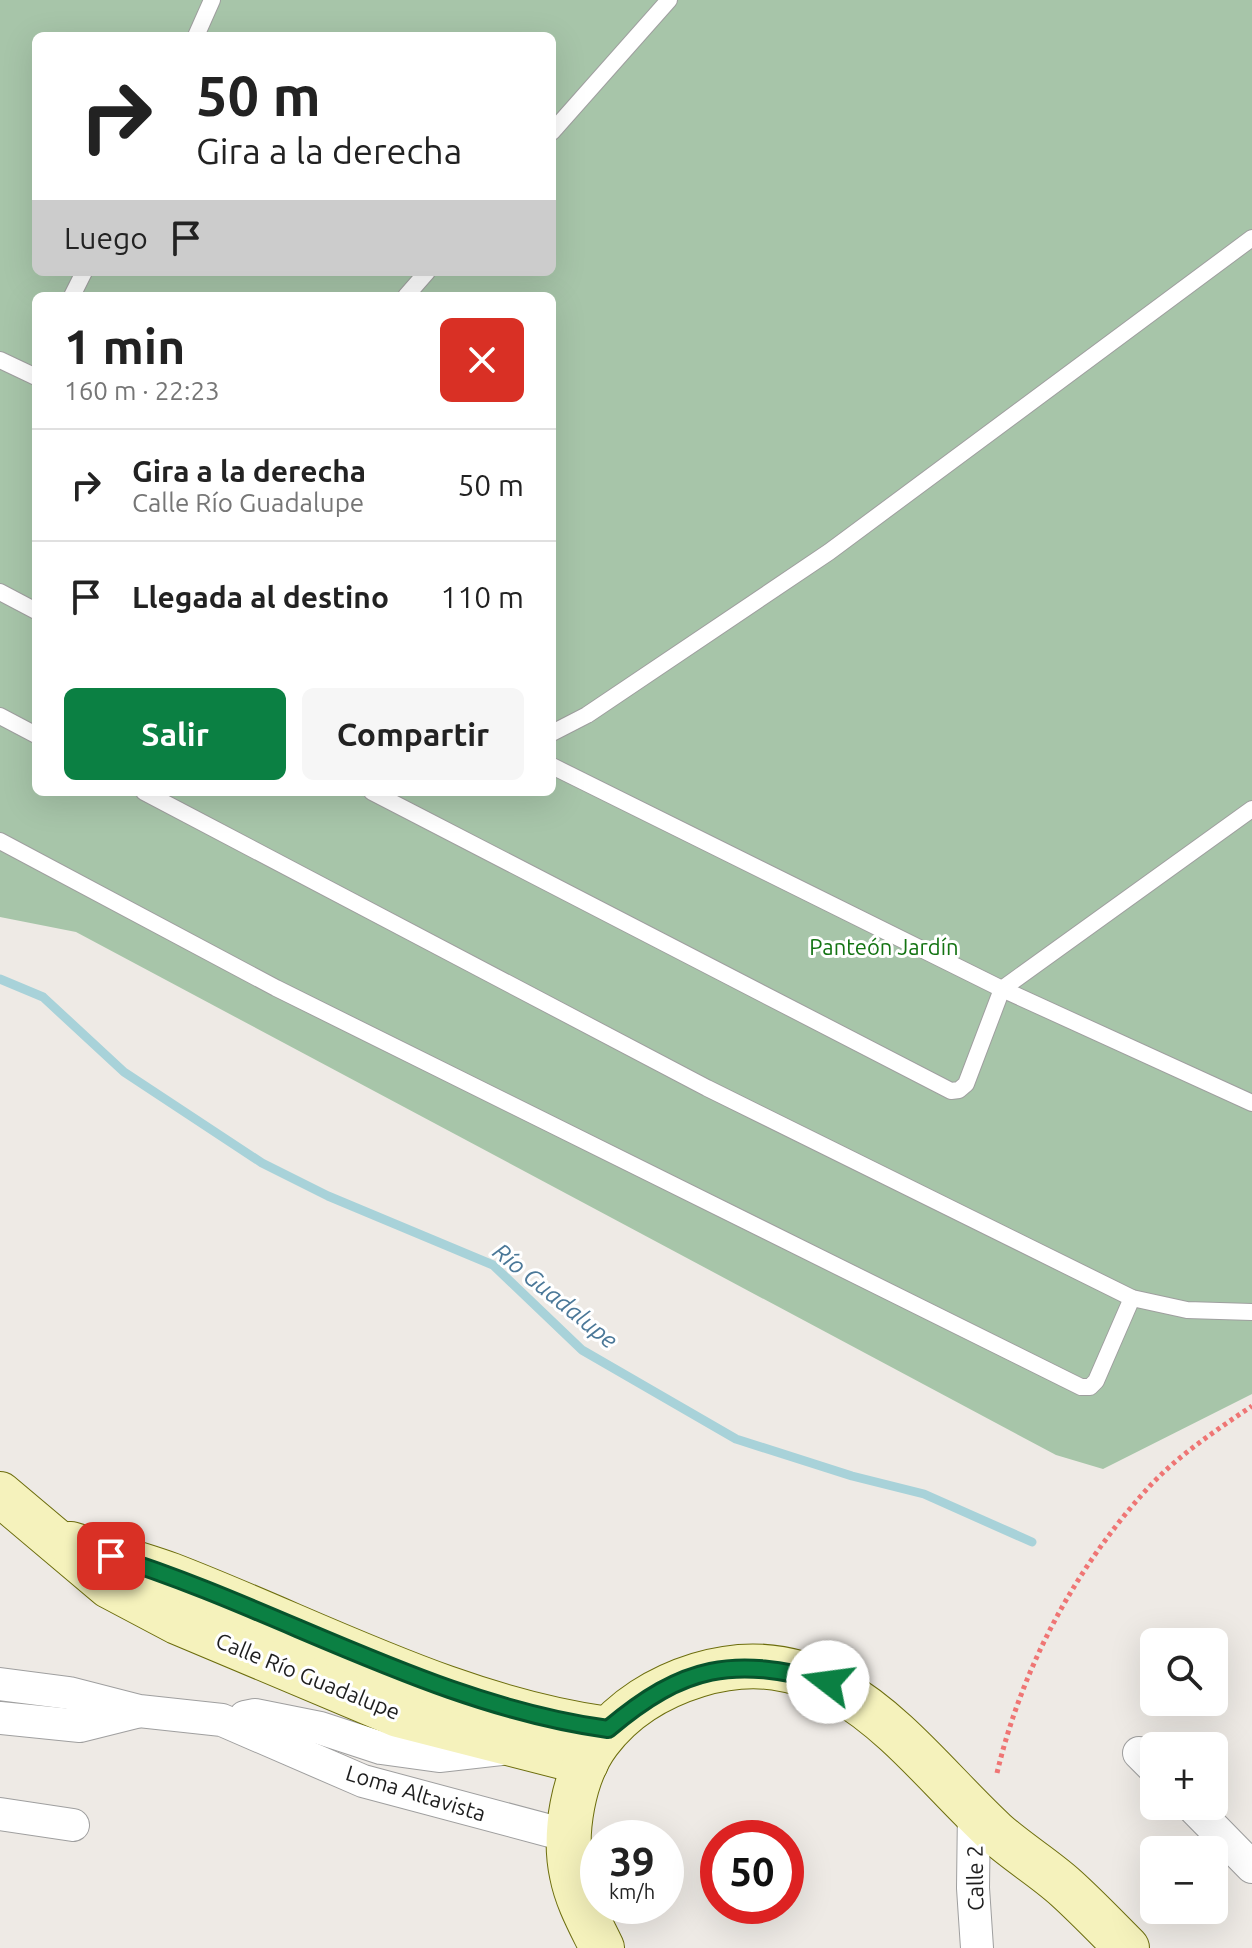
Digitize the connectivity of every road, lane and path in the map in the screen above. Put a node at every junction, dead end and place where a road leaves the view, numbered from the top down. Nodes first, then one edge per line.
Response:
1 (212, 0) edge
2 (669, 0) edge
3 (198, 32) edge
4 (556, 127) edge
5 (1252, 238) edge
6 (424, 276) edge
7 (410, 292) edge
8 (0, 360) edge
9 (32, 373) edge
10 (0, 592) edge
11 (32, 609) edge
12 (0, 716) edge
13 (556, 731) edge
14 (32, 733) edge
15 (556, 768) edge
16 (152, 796) edge
17 (380, 796) edge
18 (1252, 809) edge
19 (0, 841) edge
20 (1002, 989) junction
21 (1252, 1103) edge
22 (1132, 1298) junction
23 (1252, 1312) edge
24 (1252, 1406) edge
25 (0, 1494) edge
26 (53, 1539) junction
27 (0, 1684) edge
28 (139, 1711) junction
29 (0, 1718) edge
30 (222, 1720) junction
31 (597, 1746) junction
32 (513, 1747) junction
33 (986, 1791) junction
34 (0, 1814) edge
35 (1206, 1820) edge
36 (73, 1825) dead end
37 (569, 1836) junction
38 (1252, 1867) edge
39 (602, 1948) edge
40 (977, 1948) edge
41 (1127, 1948) edge

1 - 3 lane
2 - 4 lane
5 - 13 lane
6 - 7 lane
8 - 9 lane
10 - 11 lane
12 - 14 lane
15 - 20 lane
16 - 22 lane
17 - 20 lane
18 - 20 lane
19 - 22 lane
20 - 21 lane
22 - 23 lane
24 - 33 path
25 - 26 street, Calle Río Guadalupe
26 - 31 street, Calle Río Guadalupe
26 - 32 street, Calle Río Guadalupe
27 - 28 street, Loma Altavista
28 - 29 street
28 - 30 street, Loma Altavista
30 - 32 street, Loma Altavista
30 - 37 street, Loma Altavista
31 - 32 street, Calle Río Guadalupe
31 - 33 street
31 - 37 street
33 - 40 street, Calle 2
33 - 41 street
34 - 36 street
35 - 38 street
37 - 39 street

